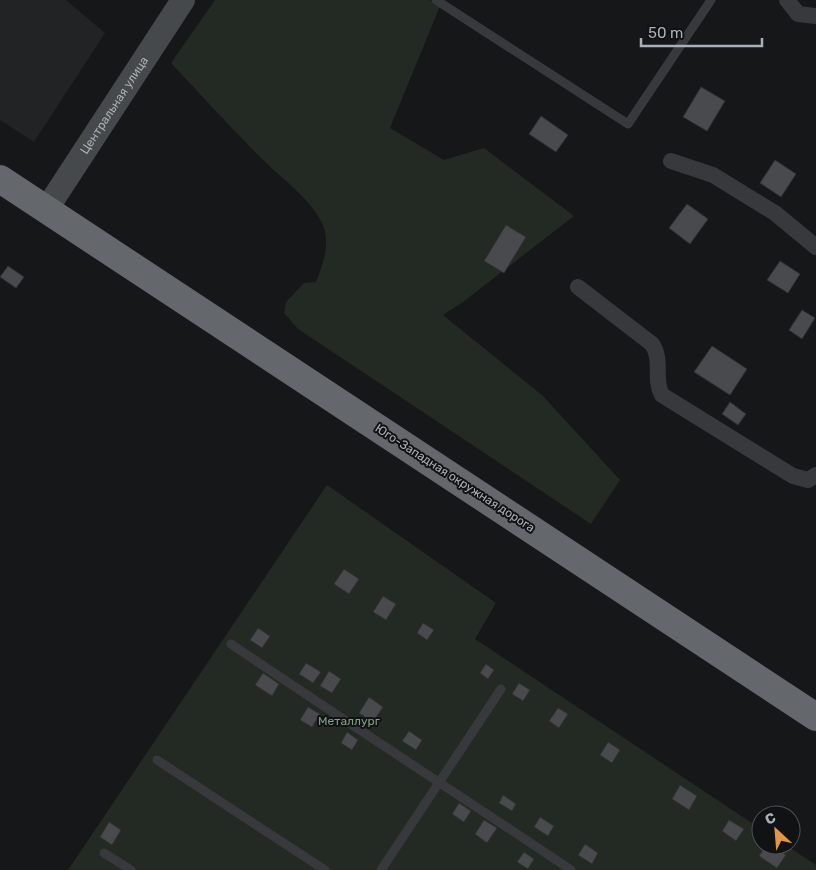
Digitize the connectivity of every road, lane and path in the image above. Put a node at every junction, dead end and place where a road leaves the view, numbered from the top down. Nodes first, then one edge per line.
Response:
1 (183, 0) edge
2 (436, 0) edge
3 (711, 0) edge
4 (787, 0) edge
5 (816, 16) edge
6 (671, 161) dead end
7 (0, 179) edge
8 (46, 210) junction
9 (816, 247) edge
10 (578, 286) dead end
11 (816, 475) edge
12 (230, 644) dead end
13 (502, 689) dead end
14 (816, 717) edge
15 (157, 760) dead end
16 (440, 782) junction
17 (104, 853) dead end
18 (131, 870) edge
19 (325, 870) edge
20 (381, 870) edge
21 (571, 870) edge

1 - 8 street, Центральная улица
2 - 3 lane
4 - 5 street
6 - 9 street
7 - 8 highway
8 - 14 highway, Юго-Западная окружная дорога
10 - 11 street
12 - 16 lane
13 - 16 lane
15 - 19 lane
16 - 20 lane
16 - 21 lane
17 - 18 lane

